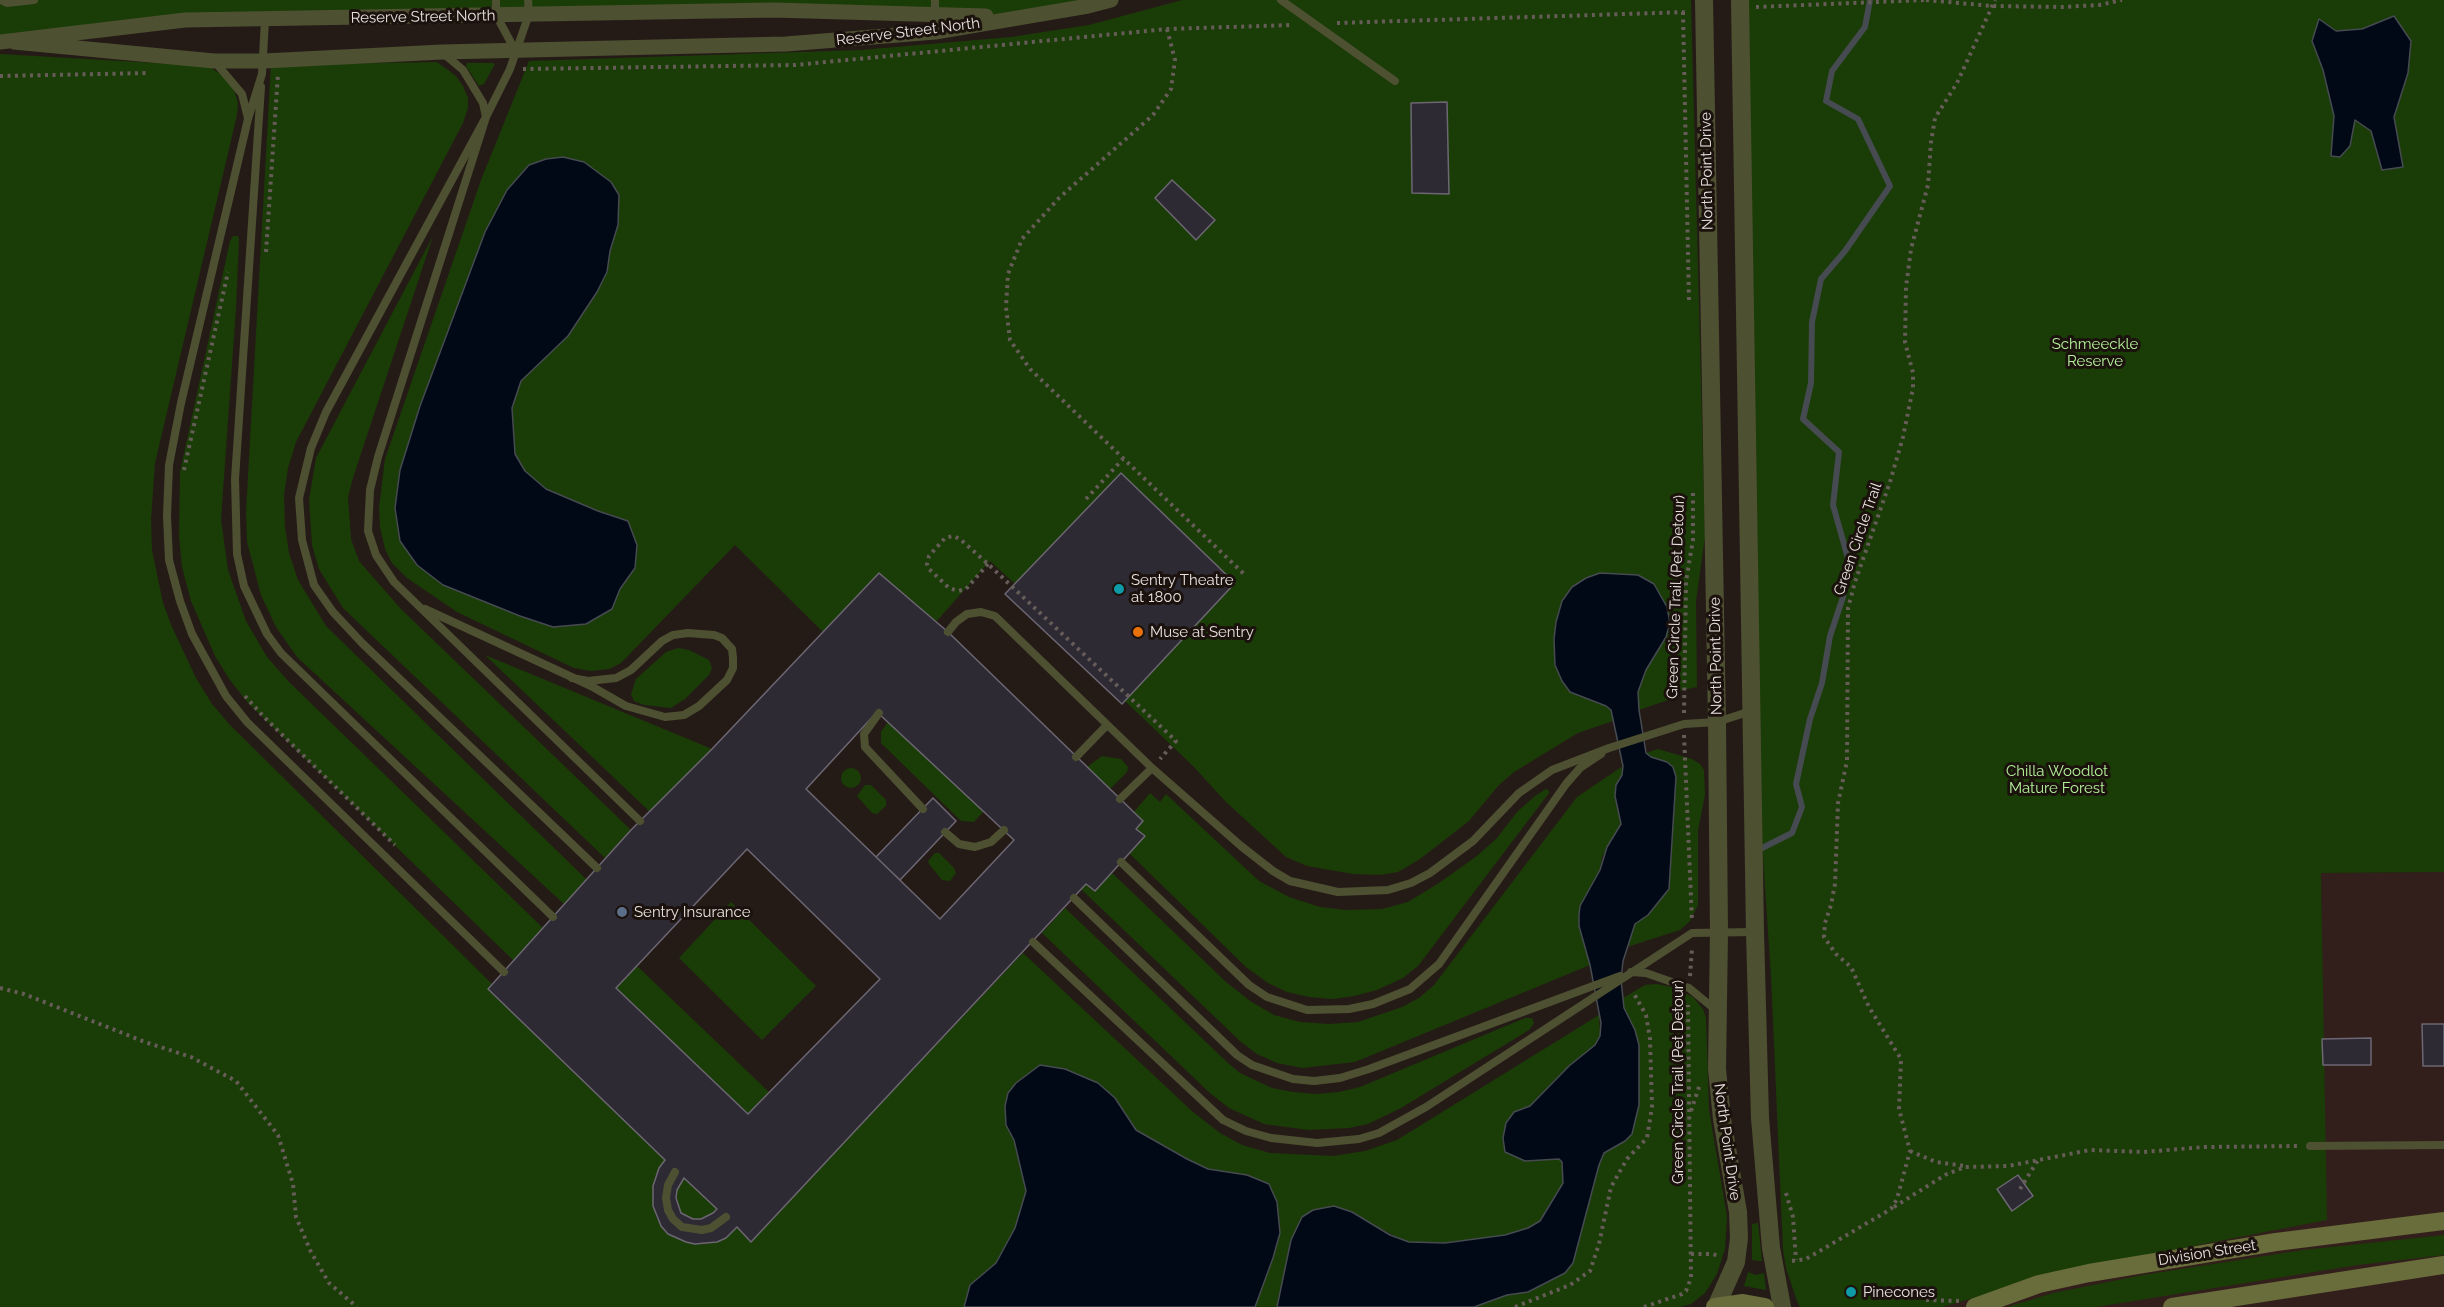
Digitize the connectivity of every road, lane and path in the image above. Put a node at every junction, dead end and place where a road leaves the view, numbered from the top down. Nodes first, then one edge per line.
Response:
1 (1, 0) edge
2 (34, 0) edge
3 (1111, 0) edge
4 (1281, 0) edge
5 (1704, 0) edge
6 (1740, 0) edge
7 (1777, 0) edge
8 (1925, 0) edge
9 (1995, 0) edge
10 (2122, 0) edge
11 (1992, 6) junction
12 (529, 7) edge
13 (935, 7) edge
14 (496, 8) edge
15 (1683, 12) dead end
16 (1016, 17) junction
17 (265, 20) junction
18 (1167, 29) dead end
19 (935, 32) junction
20 (7, 42) edge
21 (515, 51) junction
22 (442, 52) junction
23 (214, 61) junction
24 (263, 67) junction
25 (278, 74) dead end
26 (1395, 81) dead end
27 (486, 117) junction
28 (248, 119) junction
29 (266, 252) dead end
30 (1689, 308) dead end
31 (1123, 459) junction
32 (1692, 482) dead end
33 (1086, 499) dead end
34 (988, 564) junction
35 (1244, 574) dead end
36 (418, 606) junction
37 (948, 632) dead end
38 (572, 678) junction
39 (1753, 711) junction
40 (879, 713) dead end
41 (1717, 722) junction
42 (1684, 724) junction
43 (1107, 725) junction
44 (1609, 748) junction
45 (1076, 757) dead end
46 (1152, 768) junction
47 (1120, 799) dead end
48 (923, 809) dead end
49 (640, 821) dead end
50 (1004, 830) dead end
51 (945, 832) dead end
52 (1121, 862) dead end
53 (597, 868) dead end
54 (1074, 897) dead end
55 (553, 917) dead end
56 (1719, 932) junction
57 (1755, 932) junction
58 (1692, 933) junction
59 (1033, 942) dead end
60 (504, 972) dead end
61 (1632, 972) junction
62 (0, 988) edge
63 (1689, 988) junction
64 (1633, 992) dead end
65 (1718, 1012) junction
66 (1701, 1082) dead end
67 (1690, 1111) junction
68 (2444, 1145) edge
69 (2310, 1146) joint
70 (1910, 1151) junction
71 (2038, 1160) junction
72 (1965, 1167) junction
73 (675, 1172) dead end
74 (2020, 1189) dead end
75 (1784, 1190) dead end
76 (1891, 1209) junction
77 (726, 1218) dead end
78 (2444, 1221) edge
79 (1691, 1254) junction
80 (1723, 1257) dead end
81 (2444, 1265) edge
82 (1926, 1300) dead end
83 (1979, 1305) edge
84 (357, 1307) edge
85 (1515, 1307) edge
86 (1644, 1307) edge
87 (1716, 1307) edge
88 (1765, 1307) edge
89 (1782, 1307) edge
90 (2172, 1307) edge

1 - 2 lane
3 - 16 street
4 - 26 lane
5 - 41 street, North Point Drive
6 - 39 street
7 - 8 path
8 - 11 path
9 - 11 path, Green Circle Trail
10 - 11 path
11 - 70 path, Green Circle Trail
12 - 13 street, Reserve Street North
12 - 14 street, Reserve Street North
12 - 21 lane
13 - 16 street, Reserve Street North
13 - 19 lane
14 - 17 street, Reserve Street North
14 - 21 lane
15 - 30 path
16 - 19 street, Reserve Street North
17 - 20 street, Reserve Street North
17 - 24 lane
18 - 31 path
19 - 21 street, Reserve Street North
20 - 23 street, Reserve Street North
21 - 22 street, Reserve Street North
21 - 27 lane
22 - 24 street, Reserve Street North
22 - 27 lane
23 - 24 street, Reserve Street North
23 - 28 lane
24 - 28 lane
24 - 55 lane
25 - 29 path
27 - 36 lane
27 - 53 lane
28 - 60 lane
31 - 33 path
31 - 35 path
32 - 42 path, Green Circle Trail (Pet Detour)
34 - 34 path
34 - 46 path
36 - 38 lane
36 - 49 lane
37 - 43 lane
38 - 38 lane
39 - 41 lane
39 - 57 street
40 - 48 lane
41 - 42 lane
41 - 56 street, North Point Drive
42 - 44 lane
42 - 58 path, Green Circle Trail (Pet Detour)
43 - 45 lane
43 - 46 lane
44 - 46 lane
44 - 52 lane
46 - 47 lane
50 - 51 lane
54 - 61 lane
56 - 57 lane
56 - 58 lane
56 - 65 street, North Point Drive
57 - 89 street
58 - 61 lane
58 - 63 path, Green Circle Trail (Pet Detour)
59 - 61 lane
61 - 63 lane
62 - 84 path
63 - 65 lane
63 - 67 path, Green Circle Trail (Pet Detour)
64 - 85 path
65 - 87 street, North Point Drive
66 - 67 path
67 - 79 path, Green Circle Trail (Pet Detour)
68 - 69 lane
69 - 71 path
70 - 72 path
70 - 76 path, Green Circle Trail
71 - 72 path
71 - 74 path
72 - 76 path
73 - 77 lane
75 - 76 path
78 - 83 main road, Division Street
79 - 80 path
79 - 86 path
81 - 90 main road
82 - 83 path
87 - 88 main road

